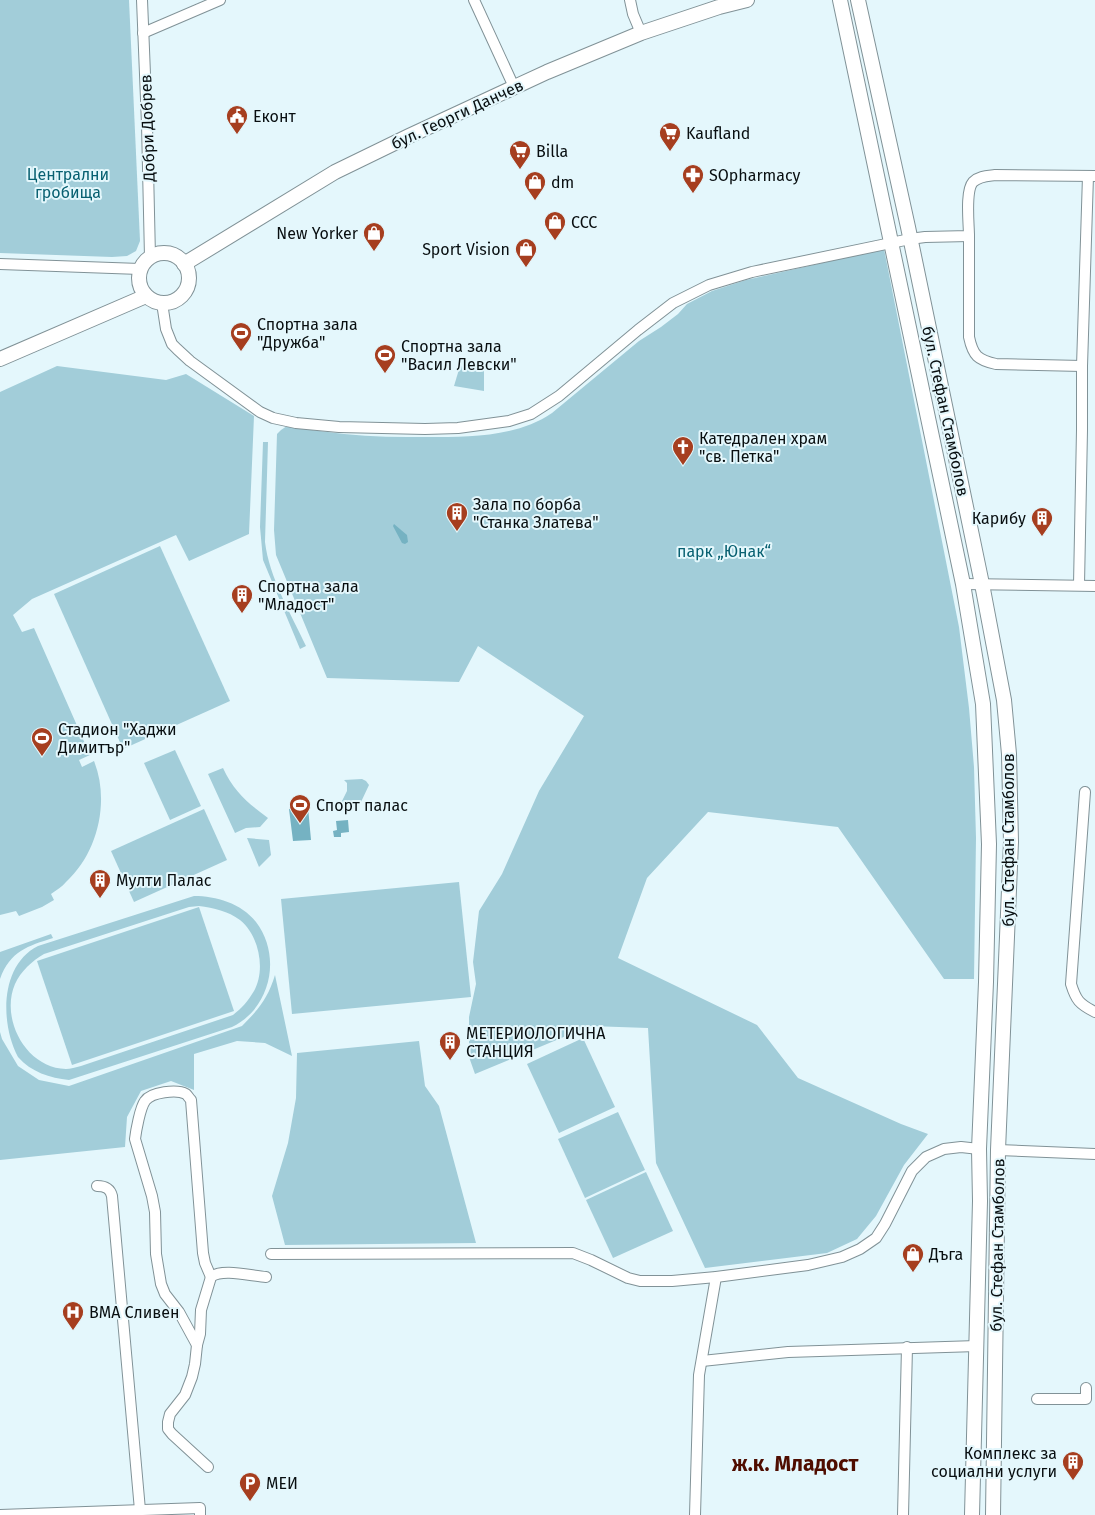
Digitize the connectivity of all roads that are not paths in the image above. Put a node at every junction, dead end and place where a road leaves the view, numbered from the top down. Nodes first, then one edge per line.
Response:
1 (142, 0) edge
2 (220, 0) edge
3 (474, 0) edge
4 (630, 0) edge
5 (747, 0) edge
6 (840, 0) edge
7 (858, 0) edge
8 (143, 33) junction
9 (641, 33) junction
10 (514, 87) junction
11 (1091, 176) edge
12 (969, 236) junction
13 (910, 239) junction
14 (891, 243) junction
15 (150, 257) junction
16 (0, 264) edge
17 (184, 264) junction
18 (140, 269) junction
19 (146, 296) junction
20 (162, 303) junction
21 (0, 359) edge
22 (1082, 366) junction
23 (963, 584) junction
24 (982, 584) junction
25 (1079, 585) junction
26 (1095, 586) edge
27 (1085, 792) dead end
28 (1095, 1012) edge
29 (979, 1149) junction
30 (998, 1150) junction
31 (1095, 1154) edge
32 (97, 1186) dead end
33 (271, 1254) dead end
34 (211, 1277) junction
35 (266, 1277) dead end
36 (716, 1277) junction
37 (197, 1345) junction
38 (976, 1346) junction
39 (907, 1347) junction
40 (702, 1361) junction
41 (1086, 1388) dead end
42 (1037, 1399) dead end
43 (208, 1467) dead end
44 (140, 1510) junction
45 (0, 1515) edge
46 (200, 1515) edge
47 (694, 1515) edge
48 (903, 1515) edge
49 (972, 1515) edge
50 (993, 1515) edge

1 - 8 street, Добри Добрев
2 - 8 street
3 - 10 street
4 - 9 street
5 - 9 main road, бул. Георги Данчев
6 - 14 main road, бул. Стефан Стамболов
7 - 13 main road, бул. Стефан Стамболов
8 - 15 street, Добри Добрев
9 - 10 main road, бул. Георги Данчев
10 - 17 main road, бул. Георги Данчев
11 - 12 street
11 - 22 street
12 - 13 street
12 - 22 street
13 - 14 street
13 - 24 main road, бул. Стефан Стамболов
14 - 20 street
14 - 23 main road, бул. Стефан Стамболов
15 - 17 main road
15 - 18 main road
16 - 18 street
17 - 20 main road
18 - 19 main road
19 - 20 main road
19 - 21 main road
22 - 25 street
23 - 24 street
23 - 29 main road, бул. Стефан Стамболов
24 - 25 street
24 - 30 main road, бул. Стефан Стамболов
25 - 26 street
27 - 28 street
29 - 30 main road
29 - 36 street
29 - 38 main road, бул. Стефан Стамболов
30 - 31 street
30 - 50 main road, бул. Стефан Стамболов
32 - 44 street
33 - 36 street
34 - 35 street
34 - 37 street
34 - 37 street
36 - 40 street
37 - 43 street
38 - 39 street
38 - 49 main road, бул. Стефан Стамболов
39 - 40 street
39 - 48 street
40 - 47 street
41 - 42 street
44 - 45 street
44 - 46 street

